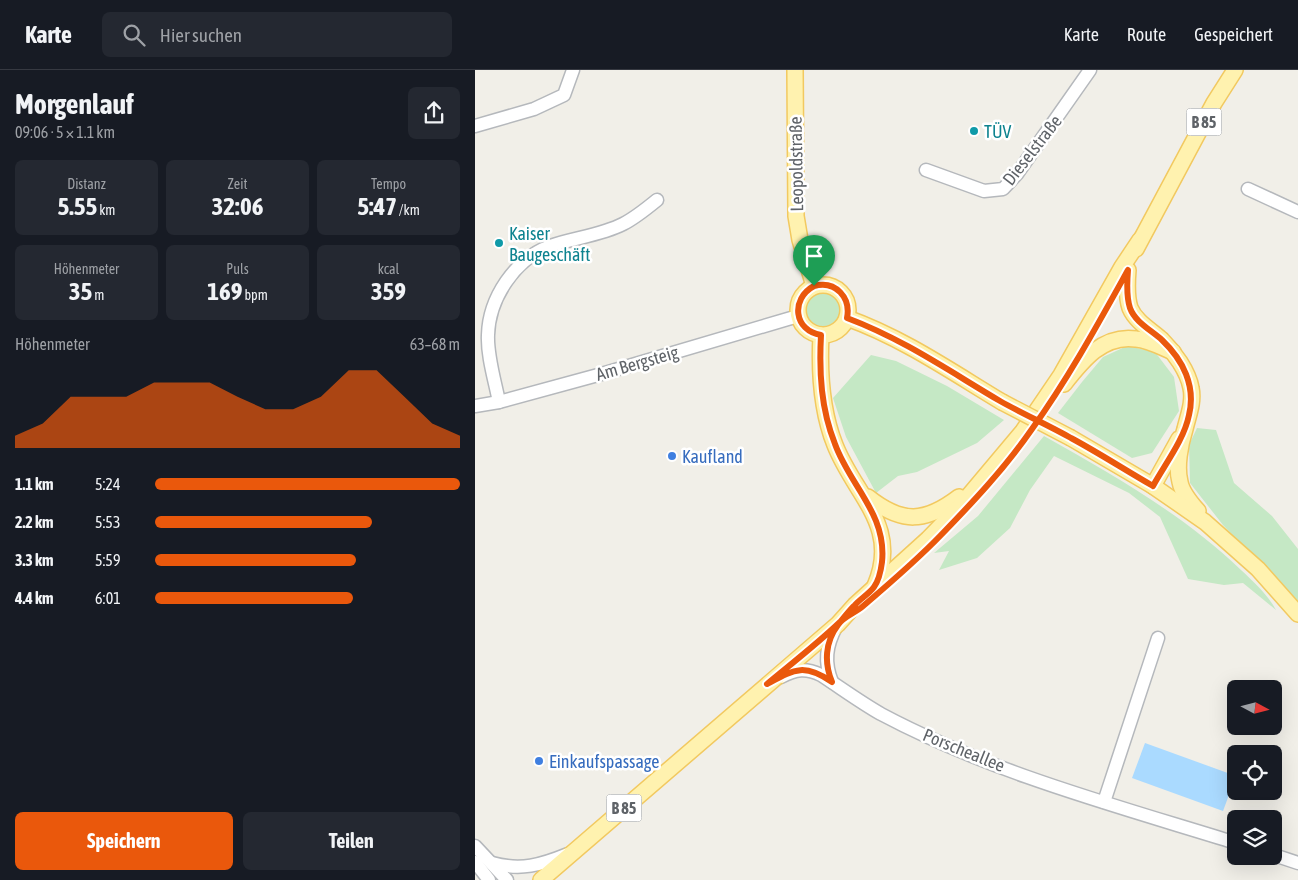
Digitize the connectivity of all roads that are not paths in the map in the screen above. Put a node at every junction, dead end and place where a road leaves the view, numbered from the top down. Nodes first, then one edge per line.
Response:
1 (573, 70) edge
2 (795, 70) edge
3 (1090, 70) edge
4 (1235, 70) edge
5 (475, 126) edge
6 (926, 170) dead end
7 (1248, 189) dead end
8 (657, 200) dead end
9 (1298, 212) edge
10 (1140, 240) junction
11 (1128, 270) junction
12 (814, 286) junction
13 (798, 316) junction
14 (847, 318) junction
15 (821, 335) junction
16 (1173, 352) junction
17 (1056, 395) junction
18 (499, 402) junction
19 (475, 406) edge
20 (1184, 431) junction
21 (990, 471) junction
22 (1153, 486) junction
23 (859, 490) junction
24 (1205, 522) junction
25 (874, 587) junction
26 (1298, 614) edge
27 (840, 622) junction
28 (1157, 638) dead end
29 (832, 682) junction
30 (767, 684) junction
31 (1104, 802) junction
32 (1227, 840) edge
33 (475, 846) edge
34 (573, 852) junction
35 (1282, 858) edge
36 (475, 862) edge
37 (492, 863) junction
38 (1298, 863) edge
39 (480, 880) edge
40 (489, 880) edge
41 (507, 880) edge
42 (541, 880) edge

1 - 5 street
2 - 12 main road, Leopoldstraße
3 - 6 street, Dieselstraße
4 - 10 main road, B 85
7 - 9 street
8 - 18 street
10 - 11 main road, B 85
10 - 21 main road, B 85
11 - 16 main road
11 - 17 main road, B 85
12 - 13 main road
12 - 14 main road
13 - 15 main road
13 - 18 street, Am Bergsteig
14 - 15 main road
14 - 22 main road, bridge
15 - 23 main road
16 - 17 main road
16 - 20 main road
17 - 27 main road, B 85
18 - 19 street, Am Bergsteig
20 - 22 main road
20 - 24 main road
21 - 23 main road
21 - 25 main road, B 85
22 - 24 main road
23 - 25 main road
24 - 26 main road
25 - 27 main road, B 85
27 - 29 street
27 - 30 main road, B 85
28 - 31 street
29 - 30 street, Porscheallee
29 - 31 street, Porscheallee
30 - 34 main road, B 85
31 - 32 street, Porscheallee
33 - 37 street
34 - 37 street
34 - 42 main road, B 85
35 - 38 street
36 - 39 street
36 - 40 street
37 - 41 street

